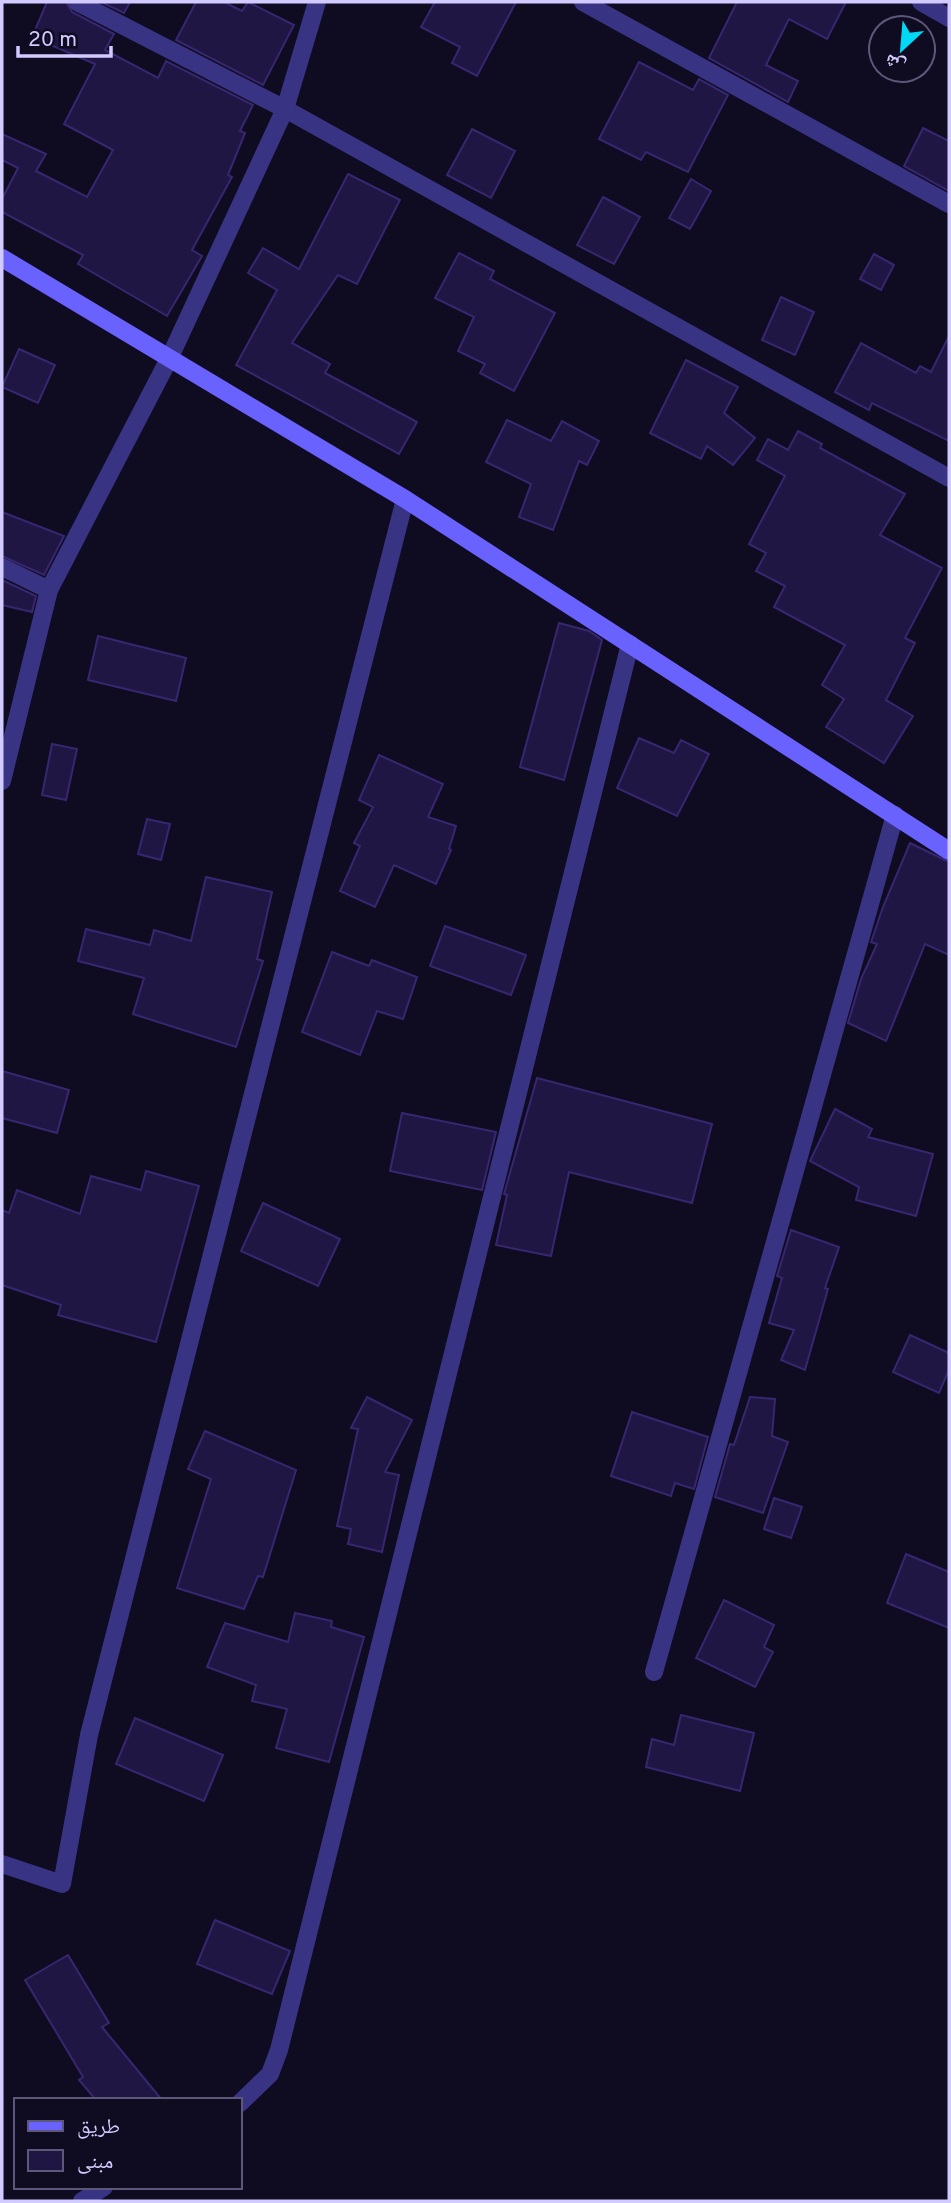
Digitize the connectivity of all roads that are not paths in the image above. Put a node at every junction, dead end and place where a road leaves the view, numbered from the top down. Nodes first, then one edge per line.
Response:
1 (77, 2) edge
2 (317, 2) edge
3 (583, 2) edge
4 (921, 2) edge
5 (949, 18) edge
6 (285, 109) junction
7 (949, 204) edge
8 (2, 258) edge
9 (170, 357) junction
10 (949, 478) edge
11 (405, 499) junction
12 (2, 567) edge
13 (49, 590) junction
14 (630, 644) junction
15 (2, 781) edge
16 (895, 815) junction
17 (949, 851) edge
18 (654, 1671) dead end
19 (2, 1864) edge
20 (242, 2101) edge
21 (101, 2189) edge
22 (82, 2201) edge

1 - 6 street
2 - 6 street
3 - 7 street
4 - 5 street
6 - 9 street
6 - 10 street
8 - 9 street
9 - 11 street
9 - 13 street
11 - 14 street
11 - 19 street
12 - 13 street
13 - 15 street
14 - 16 street
14 - 20 street
16 - 17 street
16 - 18 street
21 - 22 street

